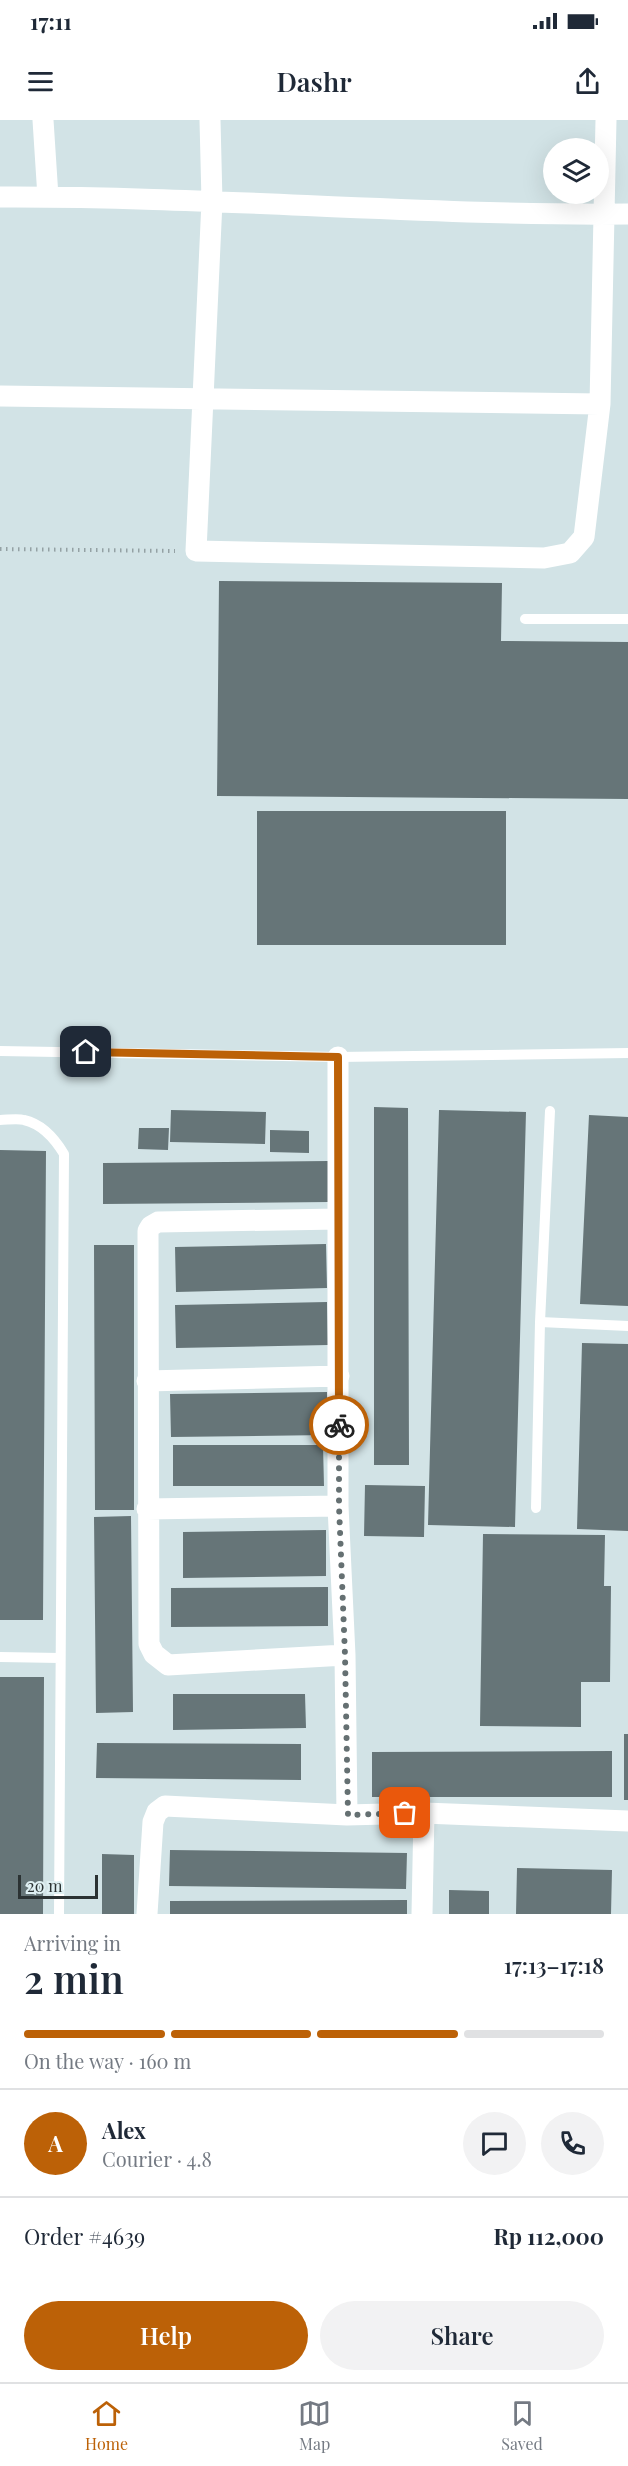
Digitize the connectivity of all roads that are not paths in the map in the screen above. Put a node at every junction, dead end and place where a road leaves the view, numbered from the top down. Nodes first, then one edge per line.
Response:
1 (43, 120) edge
2 (210, 120) edge
3 (606, 120) edge
4 (0, 197) edge
5 (48, 197) junction
6 (212, 201) junction
7 (604, 214) junction
8 (628, 214) edge
9 (0, 396) edge
10 (204, 397) junction
11 (600, 404) junction
12 (525, 619) dead end
13 (628, 619) edge
14 (0, 1051) edge
15 (628, 1053) edge
16 (338, 1057) junction
17 (550, 1111) dead end
18 (0, 1120) edge
19 (338, 1219) junction
20 (540, 1322) junction
21 (628, 1326) edge
22 (339, 1376) junction
23 (147, 1381) junction
24 (339, 1506) junction
25 (536, 1508) dead end
26 (147, 1509) junction
27 (345, 1655) junction
28 (0, 1657) edge
29 (60, 1658) junction
30 (424, 1813) junction
31 (348, 1815) junction
32 (628, 1821) edge
33 (59, 1914) edge
34 (147, 1914) edge
35 (422, 1914) edge

1 - 5 street
2 - 6 street
3 - 7 street
4 - 5 street
5 - 6 street
6 - 7 street
6 - 10 street
7 - 8 street
7 - 11 street
9 - 10 street
10 - 11 street
10 - 11 street
12 - 13 lane
14 - 16 lane
15 - 16 lane
16 - 19 street
17 - 20 lane
18 - 29 lane
19 - 22 street
19 - 23 street
20 - 21 lane
20 - 25 lane
22 - 23 street
22 - 24 street
23 - 26 street
24 - 26 street
24 - 27 street
26 - 27 street
27 - 31 street
28 - 29 lane
29 - 33 lane
30 - 31 street
30 - 32 street
30 - 35 street
31 - 34 street

